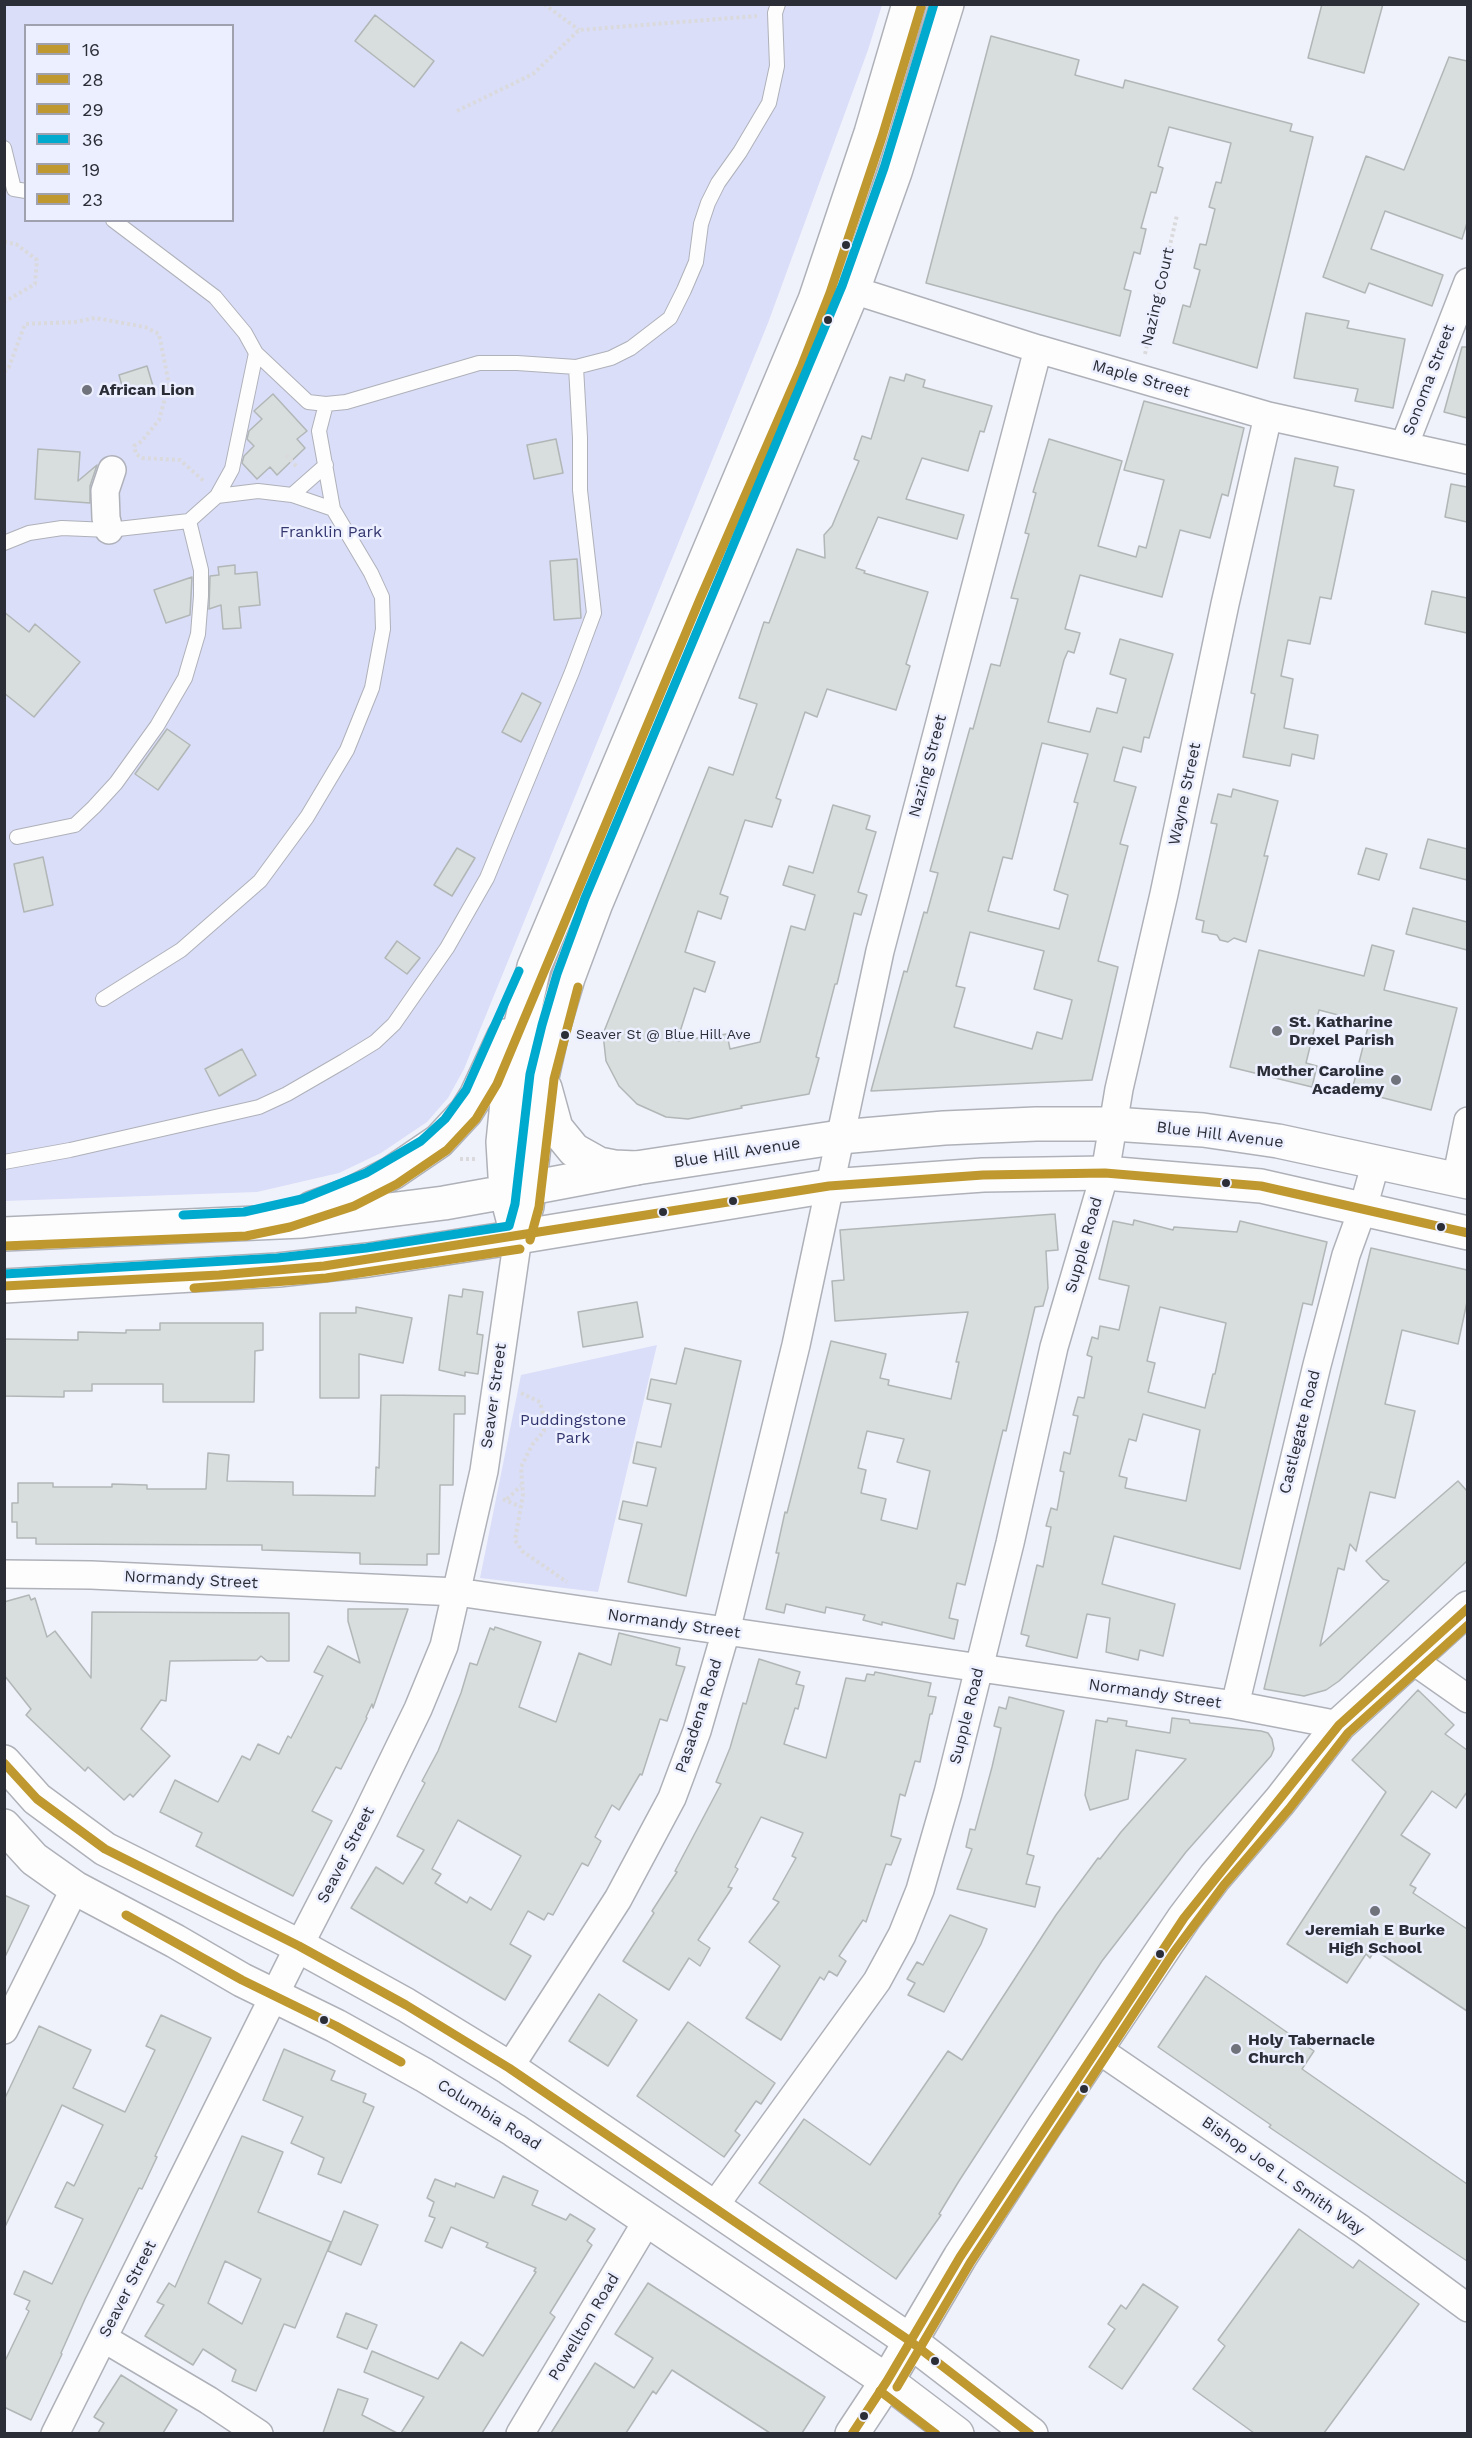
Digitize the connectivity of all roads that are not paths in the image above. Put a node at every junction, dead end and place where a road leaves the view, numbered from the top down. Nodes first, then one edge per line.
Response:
1 (909, 4) edge
2 (947, 4) edge
3 (777, 9) edge
4 (4, 148) edge
5 (15, 192) edge
6 (116, 222) edge
7 (1467, 282) edge
8 (819, 289) junction
9 (853, 290) junction
10 (1038, 349) junction
11 (256, 353) junction
12 (576, 367) junction
13 (326, 404) junction
14 (1268, 416) junction
15 (1404, 446) junction
16 (1467, 460) edge
17 (326, 465) junction
18 (112, 470) dead end
19 (291, 495) junction
20 (217, 496) junction
21 (333, 509) junction
22 (189, 521) junction
23 (109, 530) junction
24 (4, 543) edge
25 (17, 837) dead end
26 (534, 967) junction
27 (103, 999) dead end
28 (542, 1077) junction
29 (1467, 1121) edge
30 (1113, 1124) junction
31 (840, 1137) junction
32 (4, 1162) edge
33 (1376, 1162) junction
34 (636, 1168) junction
35 (1105, 1173) junction
36 (1462, 1181) edge
37 (829, 1186) junction
38 (518, 1190) junction
39 (1363, 1208) junction
40 (246, 1224) junction
41 (1467, 1233) edge
42 (4, 1234) edge
43 (518, 1237) junction
44 (4, 1286) edge
45 (4, 1574) edge
46 (457, 1592) junction
47 (1467, 1608) edge
48 (726, 1631) junction
49 (1411, 1659) junction
50 (978, 1668) junction
51 (1467, 1699) edge
52 (1235, 1705) junction
53 (1339, 1725) junction
54 (4, 1762) edge
55 (4, 1826) edge
56 (75, 1888) junction
57 (298, 1946) junction
58 (275, 1997) junction
59 (4, 2030) edge
60 (1096, 2048) junction
61 (509, 2068) junction
62 (713, 2208) junction
63 (647, 2221) junction
64 (1467, 2308) edge
65 (103, 2338) junction
66 (910, 2342) junction
67 (886, 2381) junction
68 (55, 2433) edge
69 (259, 2433) edge
70 (520, 2433) edge
71 (852, 2433) edge
72 (957, 2433) edge
73 (1031, 2433) edge

1 - 8 main road, Seaver Street
2 - 9 main road, Seaver Street
3 - 12 lane
4 - 5 lane
6 - 11 lane
7 - 15 street, Sonoma Street
8 - 9 street, Maple Street
8 - 26 main road, Seaver Street
9 - 10 street, Maple Street
9 - 28 main road, Seaver Street
10 - 14 street, Maple Street
10 - 31 street, Nazing Street
11 - 13 lane
11 - 20 lane
12 - 13 lane
12 - 32 lane
13 - 17 lane
14 - 15 street, Maple Street
14 - 30 street, Wayne Street
15 - 16 street, Maple Street
17 - 19 lane
17 - 21 lane
18 - 23 street
19 - 20 lane
19 - 21 lane
20 - 22 lane
21 - 27 lane
22 - 23 lane
22 - 25 lane
23 - 24 lane
26 - 38 main road, Seaver Street
26 - 40 main road
28 - 34 main road
28 - 38 main road, Seaver Street
29 - 36 street
30 - 31 main road, Blue Hill Avenue
30 - 33 main road, Blue Hill Avenue
30 - 35 street, Wayne Street
31 - 34 main road, Blue Hill Avenue
31 - 37 street, Nazing Street
33 - 36 main road, Blue Hill Avenue
33 - 39 street, Castlegate Road
34 - 38 main road, Blue Hill Avenue
35 - 37 main road
35 - 39 main road
35 - 50 street, Supple Road
37 - 43 main road
37 - 48 street, Pasadena Road
38 - 40 main road, Blue Hill Avenue
38 - 43 main road, Seaver Street
39 - 41 main road
39 - 52 street, Castlegate Road
40 - 42 main road, Blue Hill Avenue
43 - 44 main road
43 - 46 street, Seaver Street
45 - 46 street, Normandy Street
46 - 48 street, Normandy Street
46 - 57 street, Seaver Street
47 - 49 main road
48 - 50 street, Normandy Street
48 - 61 street, Pasadena Road
49 - 51 street
49 - 53 main road
50 - 52 street, Normandy Street
50 - 62 street, Supple Road
52 - 53 street, Normandy Street
53 - 60 main road
54 - 57 main road
55 - 56 main road, Columbia Road
56 - 58 main road, Columbia Road
56 - 59 street
57 - 58 street, Seaver Street
57 - 61 main road
58 - 63 main road, Columbia Road
58 - 65 street, Seaver Street
60 - 64 street, Bishop Joe L. Smith Way
60 - 66 main road
61 - 62 main road
62 - 66 main road
63 - 67 main road, Columbia Road
63 - 70 street, Powellton Road
65 - 68 street, Seaver Street
65 - 69 street
66 - 67 main road
66 - 73 main road
67 - 71 main road
67 - 72 main road, Columbia Road

